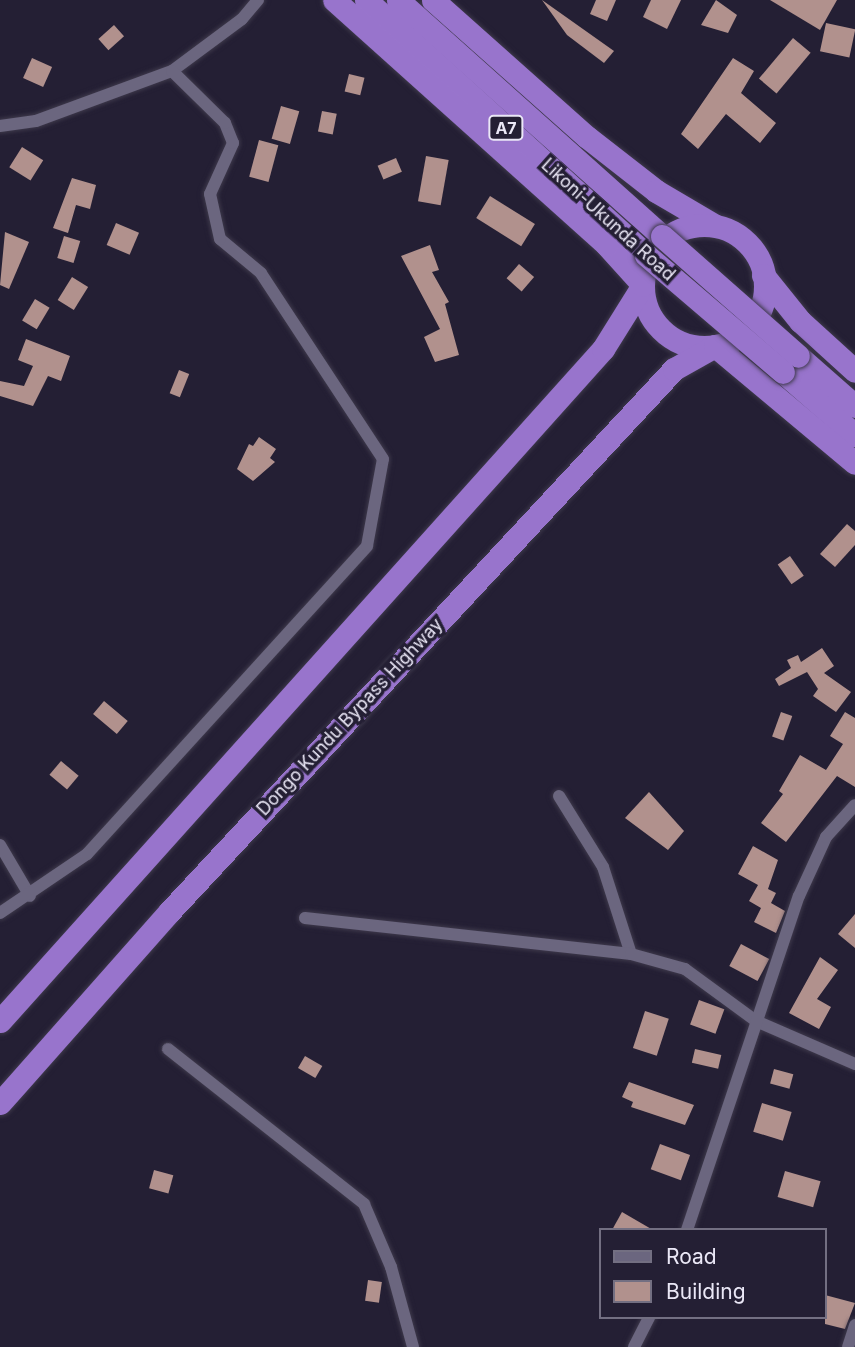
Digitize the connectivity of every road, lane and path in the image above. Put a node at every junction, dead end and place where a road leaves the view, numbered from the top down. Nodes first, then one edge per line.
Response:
1 (258, 0) edge
2 (334, 0) edge
3 (366, 0) edge
4 (398, 0) edge
5 (433, 0) edge
6 (172, 71) junction
7 (0, 127) edge
8 (715, 226) junction
9 (763, 275) junction
10 (643, 285) junction
11 (715, 346) junction
12 (855, 371) edge
13 (855, 406) edge
14 (855, 435) edge
15 (855, 463) edge
16 (559, 796) dead end
17 (855, 805) edge
18 (0, 845) edge
19 (30, 896) junction
20 (0, 913) edge
21 (305, 918) dead end
22 (631, 954) junction
23 (0, 1021) edge
24 (757, 1021) junction
25 (168, 1049) dead end
26 (855, 1064) edge
27 (0, 1103) edge
28 (688, 1228) edge
29 (648, 1319) edge
30 (855, 1325) edge
31 (413, 1347) edge
32 (634, 1347) edge
33 (848, 1347) edge

1 - 6 street
2 - 10 highway
3 - 14 highway, Likoni-Ukunda Road / A7, bridge
4 - 13 highway, Likoni-Ukunda Road / A7, bridge
5 - 8 highway
6 - 7 street
6 - 19 street
8 - 9 highway
8 - 10 highway
9 - 11 highway
9 - 12 highway
10 - 11 highway
10 - 23 highway
11 - 15 highway
11 - 27 highway, Dongo Kundu Bypass Highway
16 - 22 street
17 - 24 street
18 - 19 street
19 - 20 street
21 - 22 street
22 - 24 street
24 - 26 street
24 - 28 street
25 - 31 street
29 - 32 street
30 - 33 street

